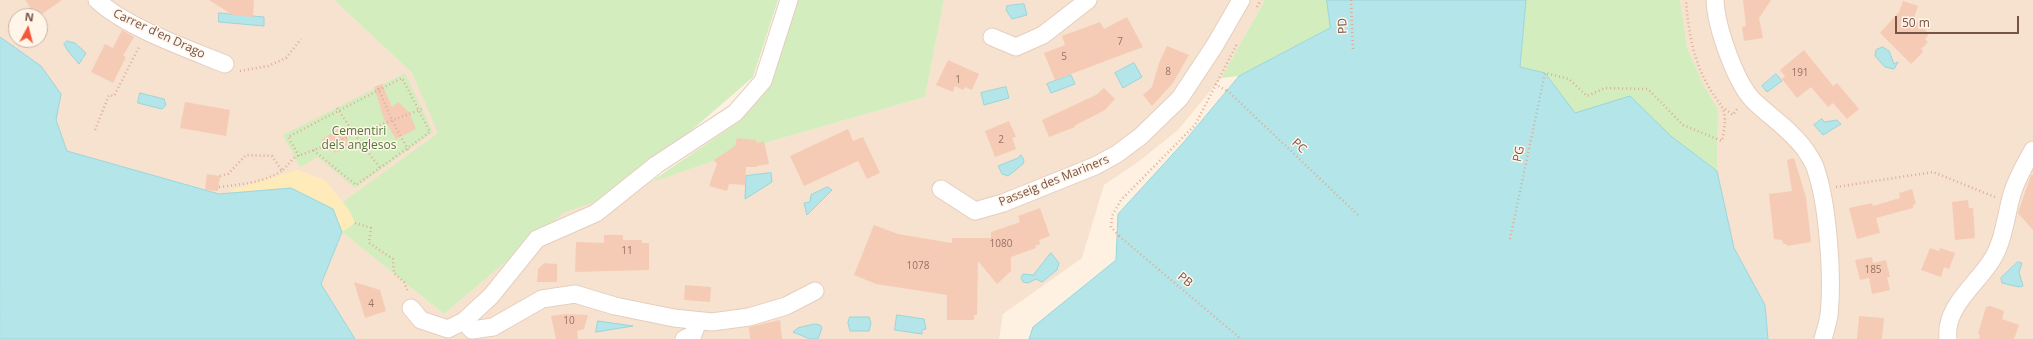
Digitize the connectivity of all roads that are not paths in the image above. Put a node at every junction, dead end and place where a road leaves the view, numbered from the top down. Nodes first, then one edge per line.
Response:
1 (97, 0) edge
2 (789, 0) edge
3 (1088, 0) edge
4 (1241, 0) edge
5 (1715, 0) edge
6 (992, 37) dead end
7 (225, 64) road end
8 (2033, 150) edge
9 (941, 189) dead end
10 (815, 291) dead end
11 (410, 308) road end
12 (464, 321) junction
13 (698, 321) junction
14 (684, 339) edge
15 (1823, 339) edge
16 (1948, 339) edge

1 - 7 street, Carrer d'en Drago
2 - 12 street
3 - 6 street
4 - 9 street, Passeig des Mariners
5 - 15 street
8 - 16 street
10 - 13 street
11 - 12 street
12 - 13 street
13 - 14 street

